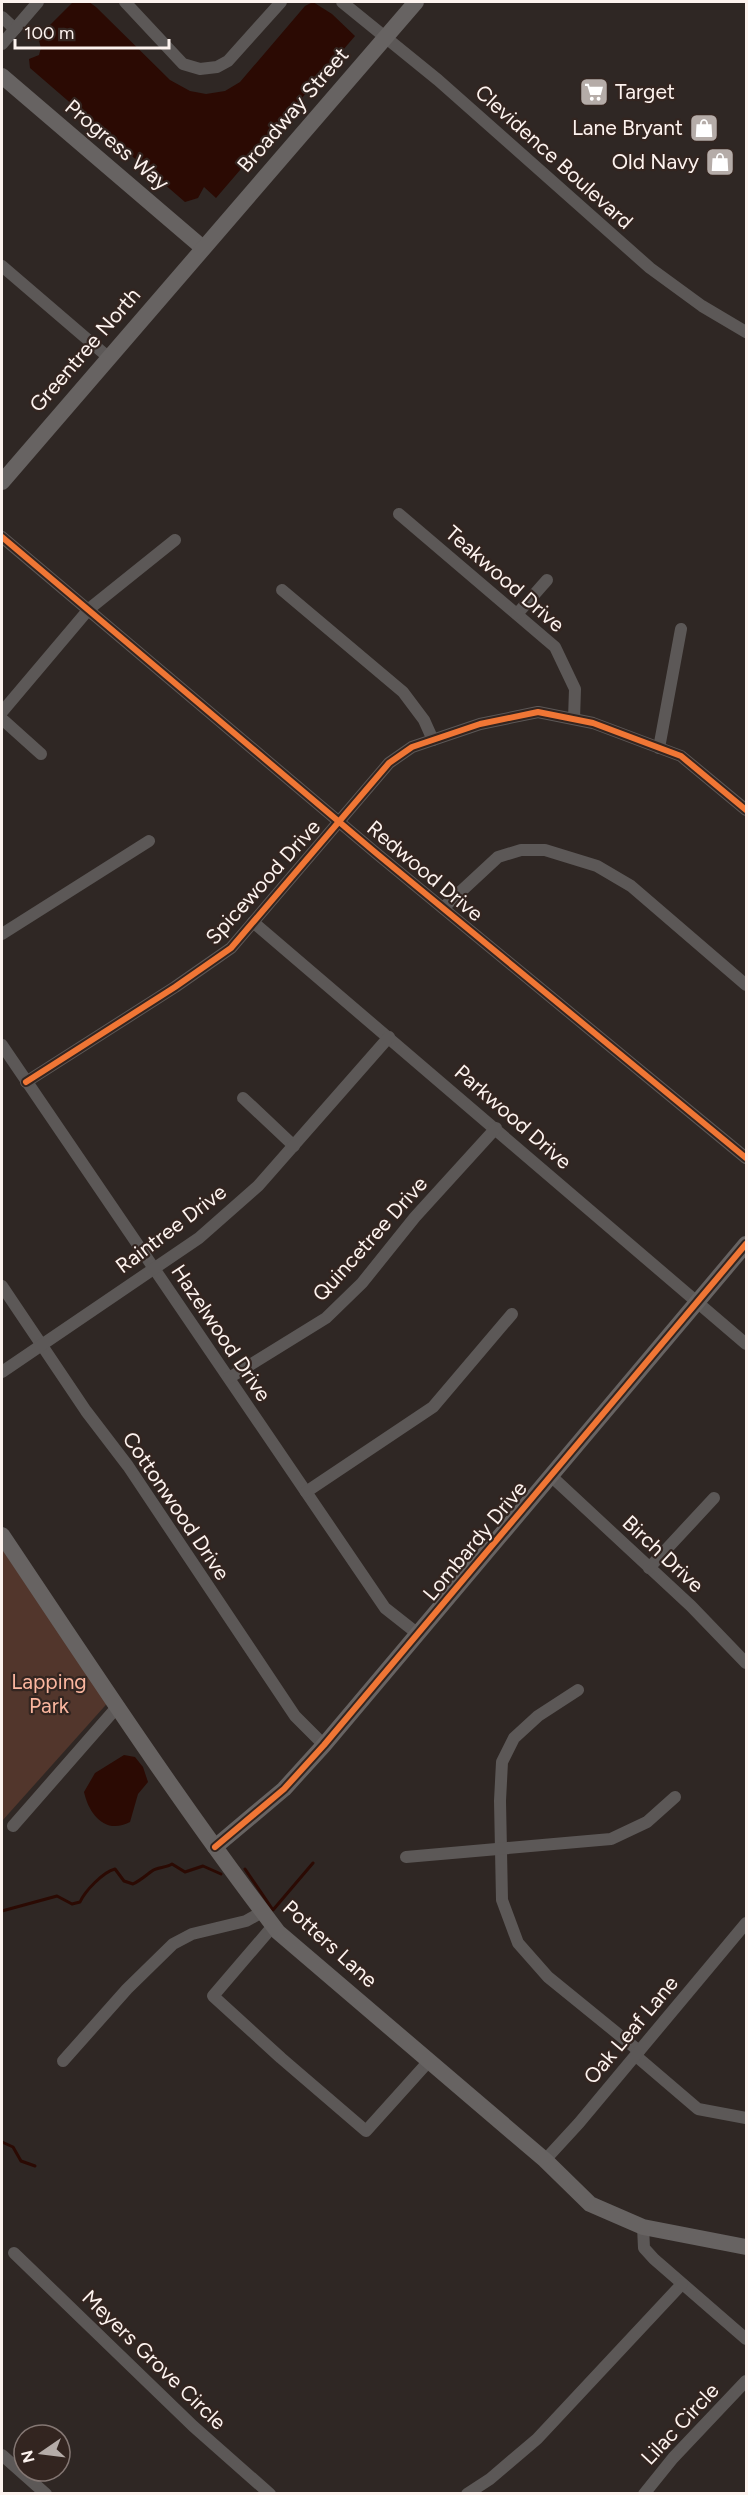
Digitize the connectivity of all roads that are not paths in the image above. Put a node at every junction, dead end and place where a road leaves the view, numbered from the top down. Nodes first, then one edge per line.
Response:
1 (38, 2) edge
2 (124, 2) edge
3 (281, 2) edge
4 (342, 2) edge
5 (416, 2) edge
6 (2, 17) edge
7 (15, 29) junction
8 (387, 36) junction
9 (2, 44) edge
10 (2, 76) edge
11 (203, 248) junction
12 (2, 266) edge
13 (747, 332) edge
14 (108, 357) junction
15 (2, 482) edge
16 (399, 514) dead end
17 (2, 537) edge
18 (175, 540) dead end
19 (547, 580) dead end
20 (282, 590) dead end
21 (89, 609) junction
22 (517, 614) junction
23 (681, 629) dead end
24 (2, 712) edge
25 (2, 718) edge
26 (574, 719) junction
27 (433, 740) junction
28 (659, 748) junction
29 (41, 754) dead end
30 (747, 810) edge
31 (339, 822) junction
32 (149, 841) dead end
33 (443, 908) junction
34 (253, 922) junction
35 (2, 934) edge
36 (747, 985) edge
37 (388, 1037) junction
38 (2, 1045) edge
39 (26, 1082) junction
40 (243, 1098) dead end
41 (496, 1128) junction
42 (294, 1146) junction
43 (747, 1158) edge
44 (747, 1244) edge
45 (154, 1268) junction
46 (2, 1286) edge
47 (697, 1301) junction
48 (512, 1314) dead end
49 (747, 1344) edge
50 (41, 1345) junction
51 (2, 1372) edge
52 (229, 1378) junction
53 (551, 1476) junction
54 (306, 1492) junction
55 (714, 1498) dead end
56 (2, 1535) edge
57 (649, 1568) junction
58 (417, 1634) junction
59 (747, 1663) edge
60 (578, 1690) dead end
61 (118, 1706) junction
62 (324, 1745) junction
63 (675, 1797) dead end
64 (13, 1826) dead end
65 (215, 1847) junction
66 (503, 1848) junction
67 (406, 1857) dead end
68 (262, 1912) junction
69 (747, 1923) edge
70 (273, 1926) junction
71 (637, 2053) junction
72 (63, 2061) dead end
73 (429, 2061) junction
74 (747, 2118) edge
75 (545, 2160) junction
76 (643, 2227) junction
77 (747, 2247) edge
78 (14, 2253) dead end
79 (682, 2284) junction
80 (747, 2339) edge
81 (747, 2381) edge
82 (2, 2455) edge
83 (46, 2493) edge
84 (270, 2493) edge
85 (467, 2493) edge
86 (644, 2493) edge

1 - 7 street
2 - 3 street
4 - 8 street, Clevidence Boulevard
5 - 8 main road, Broadway Street
6 - 7 street
7 - 9 street
8 - 11 main road, Broadway Street
8 - 13 street, Clevidence Boulevard
10 - 11 main road, Progress Way
11 - 14 main road, Greentree North
12 - 14 street
14 - 15 main road, Greentree North
16 - 22 street, Teakwood Drive
17 - 21 street, Redwood Drive
18 - 21 street
19 - 22 street
20 - 27 street
21 - 24 street
21 - 31 street, Redwood Drive
22 - 26 street, Teakwood Drive
23 - 28 street
25 - 29 street
26 - 27 street, Spicewood Drive
26 - 28 street, Spicewood Drive
27 - 31 street, Spicewood Drive
28 - 30 street, Spicewood Drive
31 - 33 street, Redwood Drive
31 - 34 street, Spicewood Drive
32 - 35 street
33 - 36 street
33 - 43 street, Redwood Drive
34 - 37 street, Parkwood Drive
34 - 39 street, Spicewood Drive
37 - 41 street, Parkwood Drive
37 - 42 street, Raintree Drive
38 - 39 street, Hazelwood Drive
39 - 45 street, Hazelwood Drive
40 - 42 street
41 - 47 street, Parkwood Drive
41 - 52 street, Quincetree Drive
42 - 45 street, Raintree Drive
44 - 47 main road, Lombardy Drive
45 - 50 street, Raintree Drive
45 - 52 street, Hazelwood Drive
46 - 50 street, Cottonwood Drive
47 - 49 street, Parkwood Drive
47 - 53 main road, Lombardy Drive
48 - 54 street
50 - 51 street, Raintree Drive
50 - 62 street, Cottonwood Drive
52 - 54 street, Hazelwood Drive
53 - 57 street, Birch Drive
53 - 58 main road, Lombardy Drive
54 - 58 street, Hazelwood Drive
55 - 57 street
56 - 61 main road, Potters Lane
57 - 59 street, Birch Drive
58 - 62 main road, Lombardy Drive
60 - 66 street
61 - 64 street
61 - 65 main road, Potters Lane
62 - 65 main road, Lombardy Drive
63 - 66 street
65 - 68 main road, Potters Lane
66 - 67 street
66 - 71 street
68 - 70 main road, Potters Lane
68 - 72 street
69 - 71 street, Oak Leaf Lane
70 - 73 main road, Potters Lane
70 - 73 street
71 - 74 street
71 - 75 street, Oak Leaf Lane
73 - 75 main road, Potters Lane
75 - 76 main road, Potters Lane
76 - 77 main road, Potters Lane
76 - 79 street
78 - 84 street, Meyers Grove Circle
79 - 80 street
79 - 85 street
81 - 86 street, Lilac Circle
82 - 83 street

